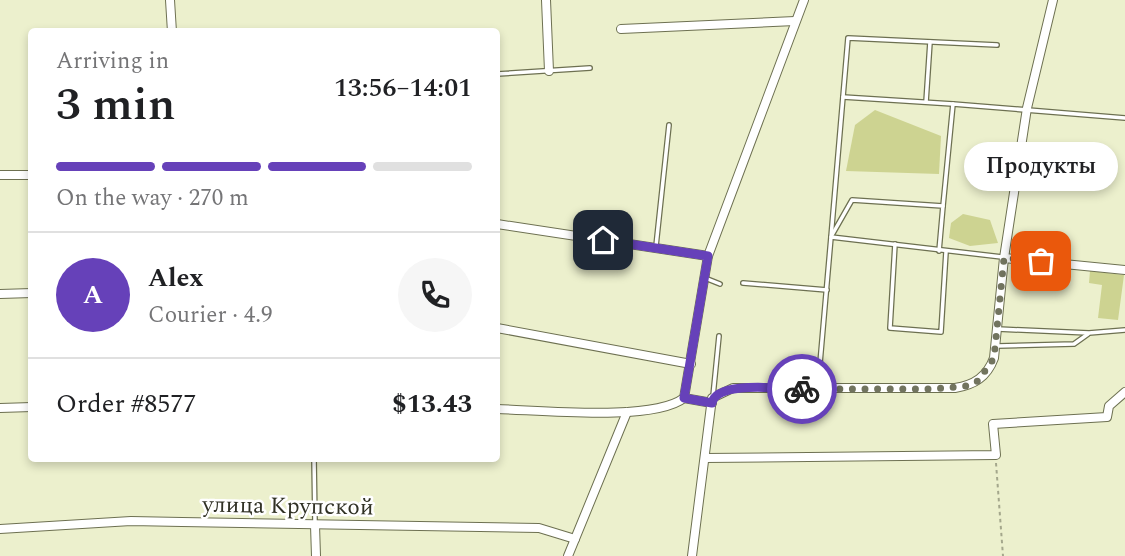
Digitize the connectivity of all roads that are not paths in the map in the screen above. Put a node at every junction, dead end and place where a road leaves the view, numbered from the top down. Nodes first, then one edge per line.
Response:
1 (170, 0) edge
2 (546, 0) edge
3 (804, 0) edge
4 (1053, 0) edge
5 (795, 21) junction
6 (172, 28) edge
7 (621, 29) dead end
8 (930, 42) junction
9 (996, 45) dead end
10 (590, 68) dead end
11 (549, 71) junction
12 (500, 74) edge
13 (843, 97) junction
14 (926, 102) junction
15 (953, 104) junction
16 (1027, 108) junction
17 (1125, 118) edge
18 (669, 125) dead end
19 (0, 175) edge
20 (28, 175) edge
21 (943, 206) junction
22 (500, 224) edge
23 (831, 237) junction
24 (895, 244) junction
25 (656, 248) junction
26 (939, 251) junction
27 (946, 251) junction
28 (708, 256) junction
29 (1004, 258) junction
30 (1125, 270) edge
31 (705, 278) junction
32 (743, 282) dead end
33 (720, 284) dead end
34 (827, 290) junction
35 (28, 293) edge
36 (0, 294) edge
37 (500, 329) edge
38 (996, 329) junction
39 (1125, 330) edge
40 (1089, 333) junction
41 (719, 336) dead end
42 (995, 346) junction
43 (691, 365) junction
44 (818, 389) junction
45 (1125, 392) edge
46 (684, 398) junction
47 (712, 401) junction
48 (28, 407) edge
49 (0, 408) edge
50 (500, 409) edge
51 (627, 412) junction
52 (705, 458) junction
53 (314, 462) edge
54 (315, 525) junction
55 (0, 529) edge
56 (575, 539) junction
57 (316, 556) edge
58 (568, 556) edge
59 (692, 556) edge

1 - 6 street
2 - 11 street
3 - 5 street
4 - 16 street
5 - 7 street
5 - 28 street
8 - 9 lane
8 - 13 lane
8 - 14 lane
10 - 11 lane
11 - 12 lane
13 - 14 lane
13 - 23 lane
14 - 15 lane
15 - 16 lane
15 - 21 lane
16 - 17 lane
16 - 29 street
18 - 25 lane
19 - 20 street
21 - 23 lane
21 - 26 lane
22 - 25 street
23 - 24 lane
23 - 34 lane
24 - 26 lane
24 - 27 lane
25 - 28 street
26 - 27 lane
27 - 29 lane
28 - 31 street
29 - 30 street
29 - 38 street
31 - 33 lane
31 - 43 street
32 - 34 lane
34 - 44 lane
35 - 36 street
37 - 43 street
38 - 40 lane
38 - 42 street
39 - 40 lane
40 - 42 lane
41 - 47 lane
42 - 44 street
43 - 46 street
44 - 47 street
45 - 52 street
46 - 47 street
46 - 51 street
47 - 52 street
48 - 49 street
50 - 51 street
51 - 56 street
52 - 59 street
53 - 54 lane
54 - 55 street, улица Крупской
54 - 56 street, улица Крупской
54 - 57 street
56 - 58 street

